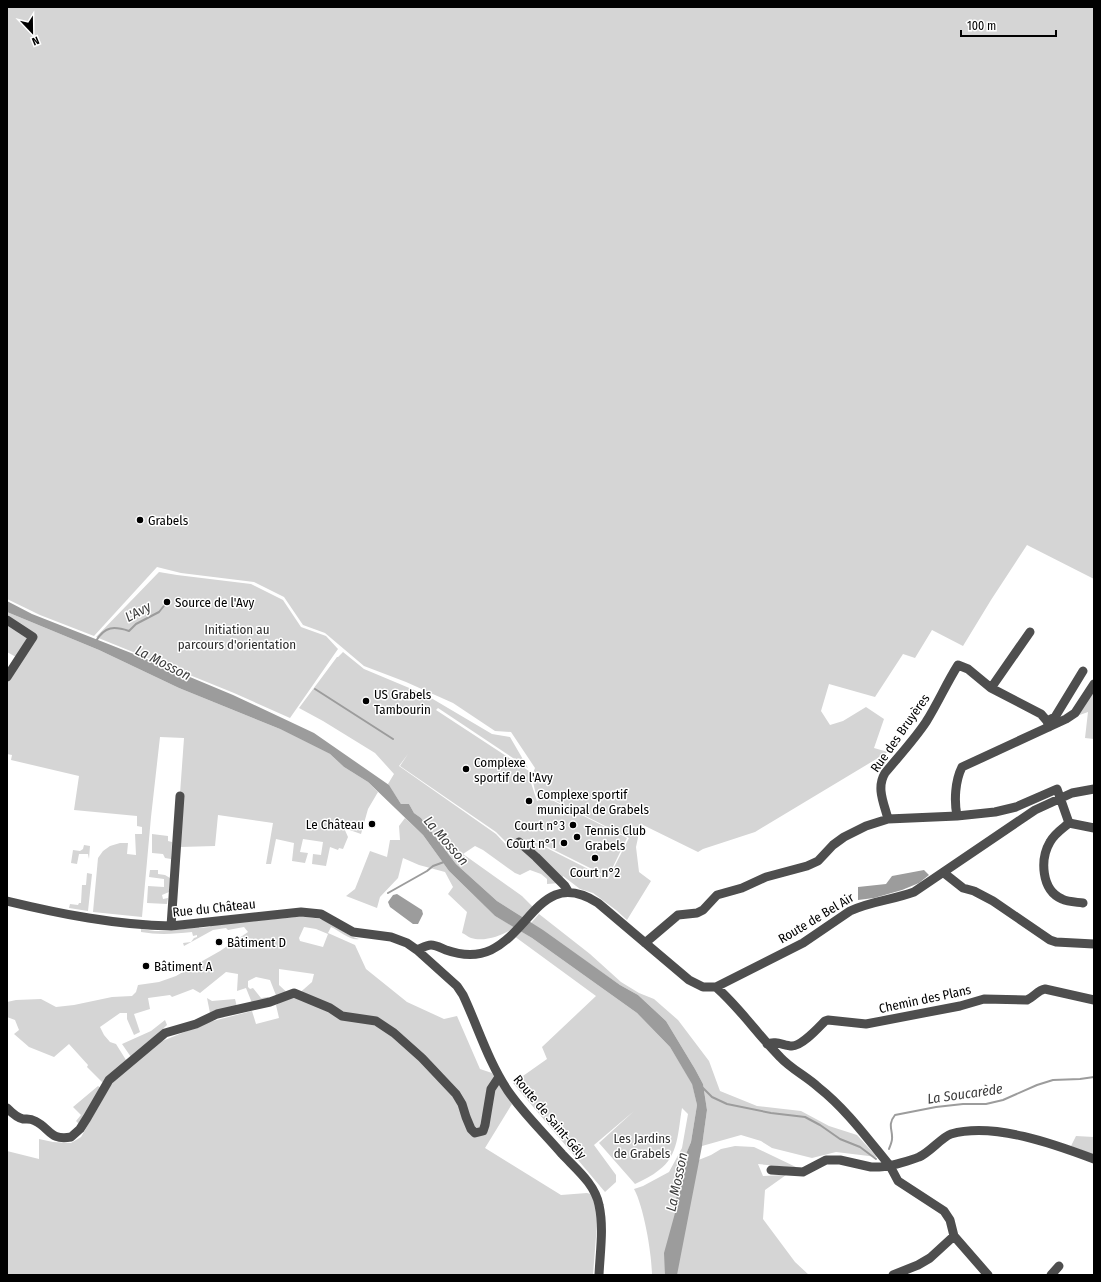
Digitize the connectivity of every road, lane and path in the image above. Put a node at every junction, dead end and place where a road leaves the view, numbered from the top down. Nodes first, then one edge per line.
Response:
1 (7, 620) edge
2 (1030, 632) dead end
3 (1083, 671) dead end
4 (7, 677) edge
5 (1094, 684) edge
6 (991, 688) junction
7 (1048, 724) junction
8 (1094, 788) edge
9 (180, 796) dead end
10 (1060, 797) junction
11 (957, 816) junction
12 (888, 820) junction
13 (1069, 823) junction
14 (1094, 828) edge
15 (519, 842) dead end
16 (944, 873) junction
17 (565, 892) junction
18 (7, 901) edge
19 (1083, 903) dead end
20 (171, 926) junction
21 (645, 943) junction
22 (1094, 944) edge
23 (417, 950) junction
24 (716, 987) junction
25 (1094, 1000) edge
26 (767, 1044) junction
27 (499, 1077) junction
28 (7, 1108) edge
29 (1094, 1159) edge
30 (890, 1166) junction
31 (771, 1170) dead end
32 (954, 1236) junction
33 (1059, 1266) dead end
34 (599, 1275) edge
35 (893, 1275) edge
36 (988, 1275) edge
37 (1051, 1275) edge

1 - 4 street
2 - 6 street
3 - 7 street
5 - 7 street
6 - 7 street
6 - 12 street, Rue des Bruyères
7 - 11 street
8 - 10 street, Route de Bel Air
9 - 20 street
10 - 11 street
10 - 13 street
10 - 16 street, Route de Bel Air
11 - 12 street
12 - 21 street
13 - 14 street
13 - 19 street
15 - 17 street
16 - 22 street
16 - 24 street, Route de Bel Air
17 - 21 street
17 - 23 street
18 - 20 street, Rue du Château
20 - 23 street, Rue du Château
21 - 24 street
23 - 27 street, Route de Saint-Gély
24 - 26 street
25 - 26 street, Chemin des Plans
26 - 30 street
27 - 28 street
27 - 34 street, Route de Saint-Gély
29 - 30 street
30 - 31 street
30 - 32 street
32 - 35 street
32 - 36 street
33 - 37 street

